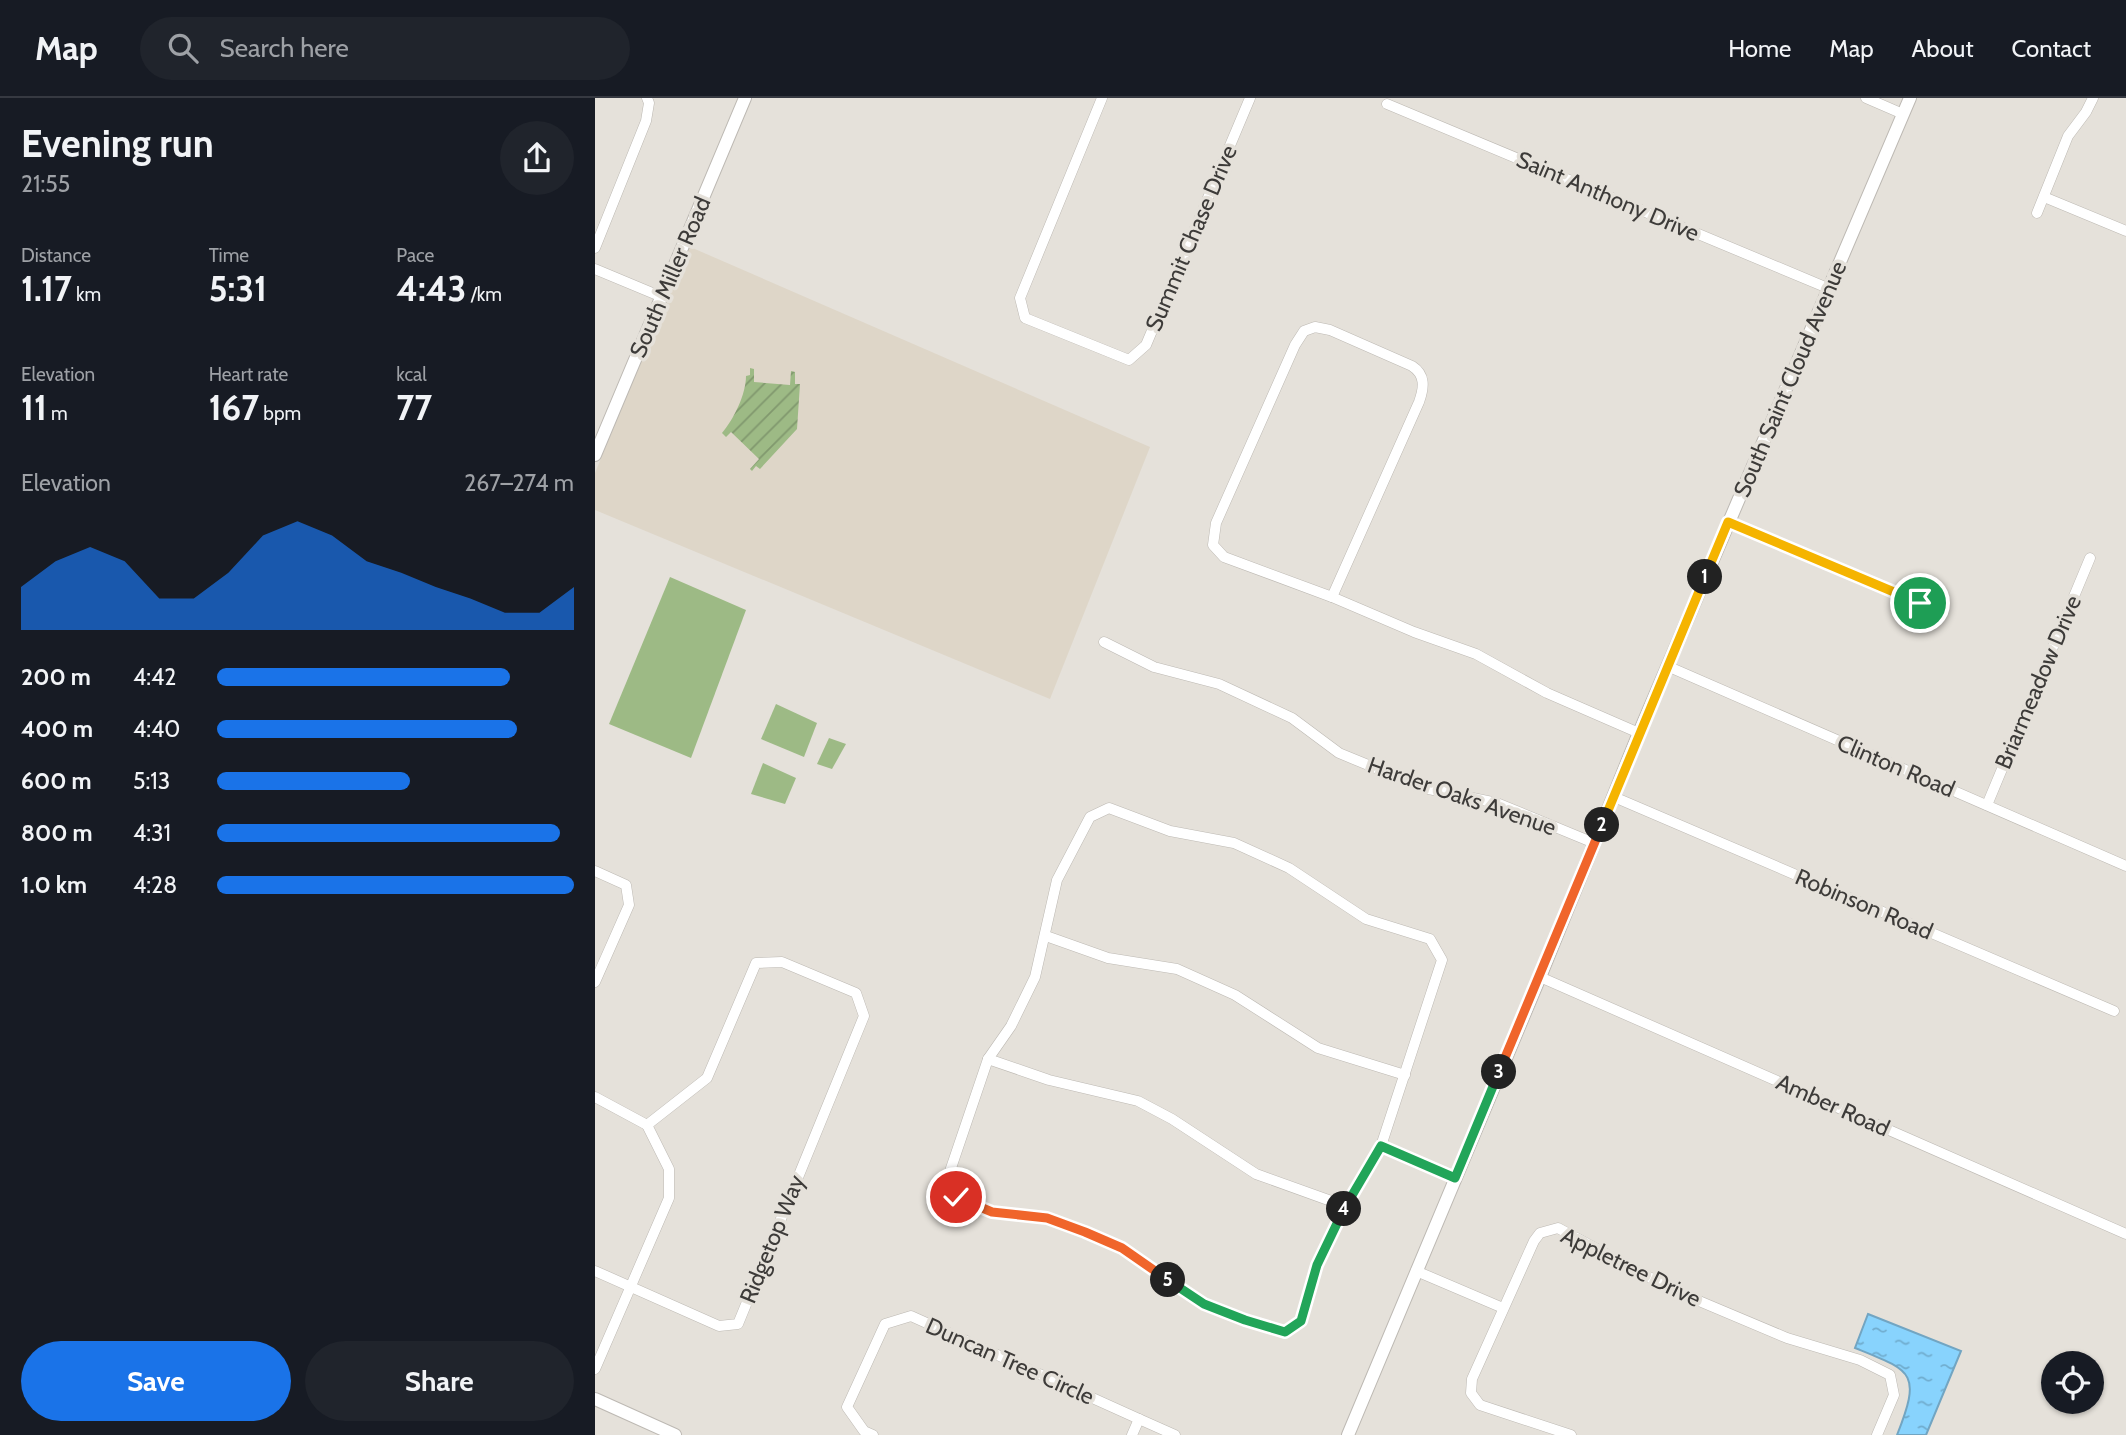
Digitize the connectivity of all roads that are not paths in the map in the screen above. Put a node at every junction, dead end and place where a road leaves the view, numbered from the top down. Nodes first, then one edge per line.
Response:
1 (647, 98) edge
2 (745, 98) edge
3 (1102, 98) edge
4 (1250, 98) edge
5 (1866, 98) edge
6 (1910, 98) edge
7 (2093, 98) edge
8 (1387, 104) dead end
9 (1903, 114) junction
10 (2044, 197) junction
11 (2037, 213) dead end
12 (2126, 231) edge
13 (595, 248) edge
14 (595, 269) edge
15 (1830, 289) junction
16 (662, 297) junction
17 (595, 455) edge
18 (1728, 522) junction
19 (2090, 558) dead end
20 (1332, 597) junction
21 (1920, 603) dead end
22 (1104, 642) dead end
23 (1667, 666) junction
24 (1639, 733) junction
25 (1614, 797) junction
26 (1987, 805) junction
27 (1594, 843) junction
28 (2126, 866) edge
29 (595, 872) edge
30 (1046, 936) junction
31 (1540, 977) junction
32 (595, 982) edge
33 (2114, 1011) dead end
34 (988, 1059) junction
35 (1405, 1075) junction
36 (595, 1097) edge
37 (647, 1125) junction
38 (1381, 1146) junction
39 (1455, 1178) junction
40 (1345, 1206) junction
41 (2126, 1234) edge
42 (595, 1271) edge
43 (1416, 1271) junction
44 (631, 1287) junction
45 (1503, 1308) junction
46 (595, 1369) edge
47 (595, 1399) edge
48 (1139, 1419) junction
49 (675, 1435) edge
50 (873, 1435) edge
51 (1132, 1435) edge
52 (1175, 1435) edge
53 (1348, 1435) edge
54 (1571, 1435) edge
55 (1877, 1435) edge

1 - 13 street
2 - 16 street, South Miller Road
3 - 4 street, Summit Chase Drive
5 - 9 street
6 - 9 street, South Saint Cloud Avenue
7 - 10 street
8 - 15 street, Saint Anthony Drive
9 - 15 street, South Saint Cloud Avenue
10 - 11 street
10 - 12 street
14 - 16 street
15 - 18 street, South Saint Cloud Avenue
16 - 17 street, South Miller Road
18 - 21 street
18 - 23 street, South Saint Cloud Avenue
19 - 26 street, Briarmeadow Drive
20 - 20 street
20 - 24 street
22 - 27 street, Harder Oaks Avenue
23 - 24 street, South Saint Cloud Avenue
23 - 26 street, Clinton Road
24 - 25 street, South Saint Cloud Avenue
25 - 27 street, South Saint Cloud Avenue
25 - 33 street, Robinson Road
26 - 28 street, Clinton Road
27 - 31 street, South Saint Cloud Avenue
29 - 32 street
30 - 34 street
30 - 35 street
30 - 35 street
31 - 39 street, South Saint Cloud Avenue
31 - 41 street, Amber Road
34 - 40 street
34 - 40 street
35 - 38 street
36 - 37 street
37 - 44 street
37 - 44 street, Ridgetop Way
38 - 39 street
38 - 40 street
39 - 43 street, South Saint Cloud Avenue
42 - 44 street, Ridgetop Way
43 - 45 street
43 - 53 street, South Saint Cloud Avenue
44 - 46 street
45 - 54 street, Appletree Drive
45 - 55 street, Appletree Drive
47 - 49 street
48 - 50 street, Duncan Tree Circle
48 - 51 street
48 - 52 street, Duncan Tree Circle

